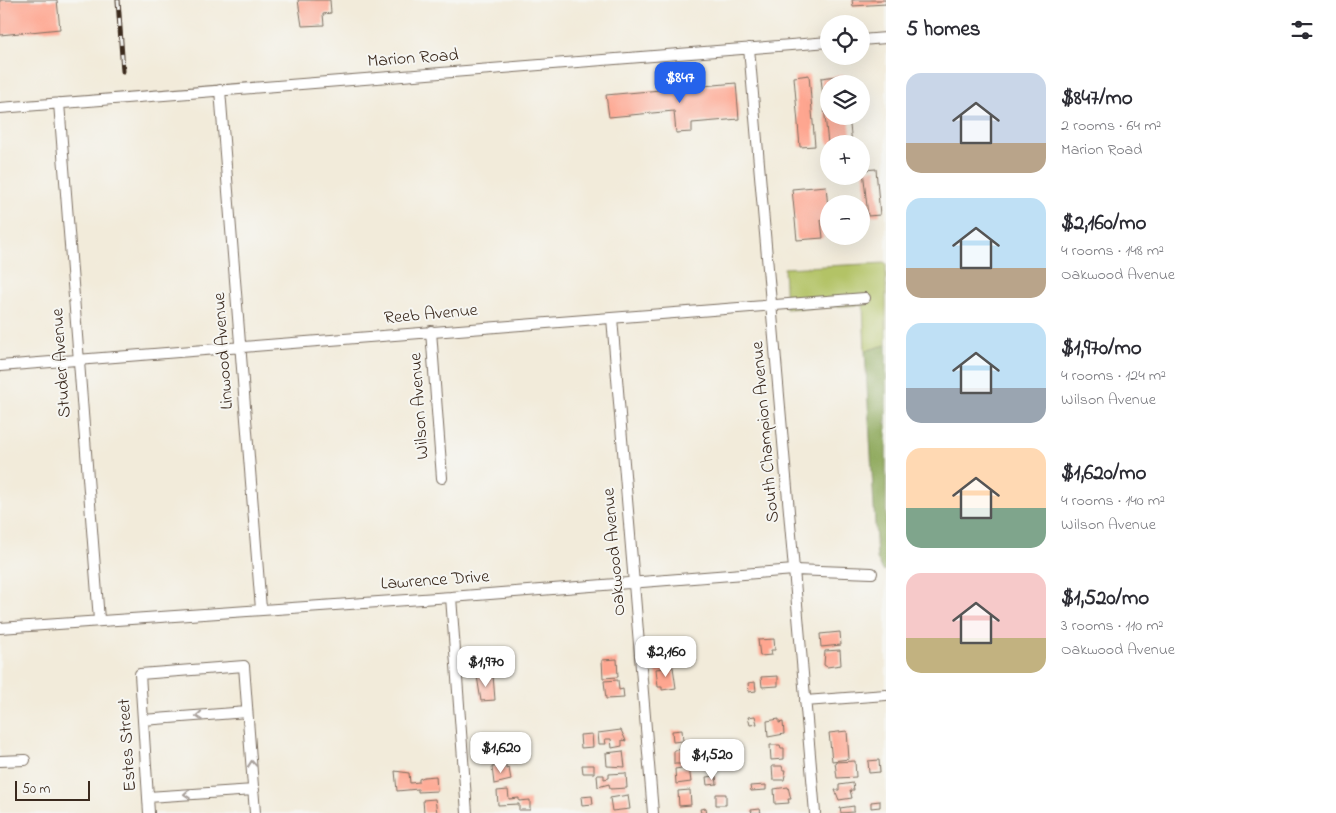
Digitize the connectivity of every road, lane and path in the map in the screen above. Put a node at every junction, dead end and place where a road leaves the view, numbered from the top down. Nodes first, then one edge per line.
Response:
1 (886, 38) edge
2 (870, 39) edge
3 (820, 43) edge
4 (749, 48) junction
5 (220, 90) junction
6 (59, 103) junction
7 (0, 108) edge
8 (865, 298) dead end
9 (771, 307) junction
10 (612, 318) junction
11 (431, 331) junction
12 (240, 348) junction
13 (78, 360) junction
14 (0, 366) edge
15 (442, 478) dead end
16 (794, 570) junction
17 (872, 573) dead end
18 (634, 582) junction
19 (451, 597) junction
20 (261, 609) junction
21 (98, 620) junction
22 (0, 628) edge
23 (886, 695) edge
24 (804, 701) junction
25 (247, 712) junction
26 (143, 720) junction
27 (25, 760) dead end
28 (0, 761) edge
29 (254, 790) junction
30 (148, 797) junction
31 (149, 813) edge
32 (256, 813) edge
33 (467, 813) edge
34 (653, 813) edge
35 (815, 813) edge

1 - 2 street
3 - 4 street, Marion Road
4 - 5 street, Marion Road
4 - 9 street, South Champion Avenue
5 - 6 street, Marion Road
5 - 12 street, Linwood Avenue
6 - 7 street, Marion Road
6 - 13 street, Studer Avenue
8 - 9 street, Reeb Avenue
9 - 10 street, Reeb Avenue
9 - 16 street, South Champion Avenue
10 - 11 street, Reeb Avenue
10 - 18 street, Oakwood Avenue
11 - 12 street, Reeb Avenue
11 - 15 street, Wilson Avenue
12 - 13 street, Reeb Avenue
12 - 20 street, Linwood Avenue
13 - 14 street, Reeb Avenue
13 - 21 street, Studer Avenue
16 - 17 street, Lawrence Drive
16 - 18 street, Lawrence Drive
16 - 24 street, South Champion Avenue
18 - 19 street, Lawrence Drive
18 - 34 street, Oakwood Avenue
19 - 20 street, Lawrence Drive
19 - 33 street
20 - 21 street, Lawrence Drive
21 - 22 street, Lawrence Drive
23 - 24 street
24 - 35 street, South Champion Avenue
25 -> 26 street
25 - 26 street, Estes Street
29 -> 25 street
26 - 30 street, Estes Street
27 - 28 street
29 -> 30 street
29 - 32 street
30 - 31 street, Estes Street

